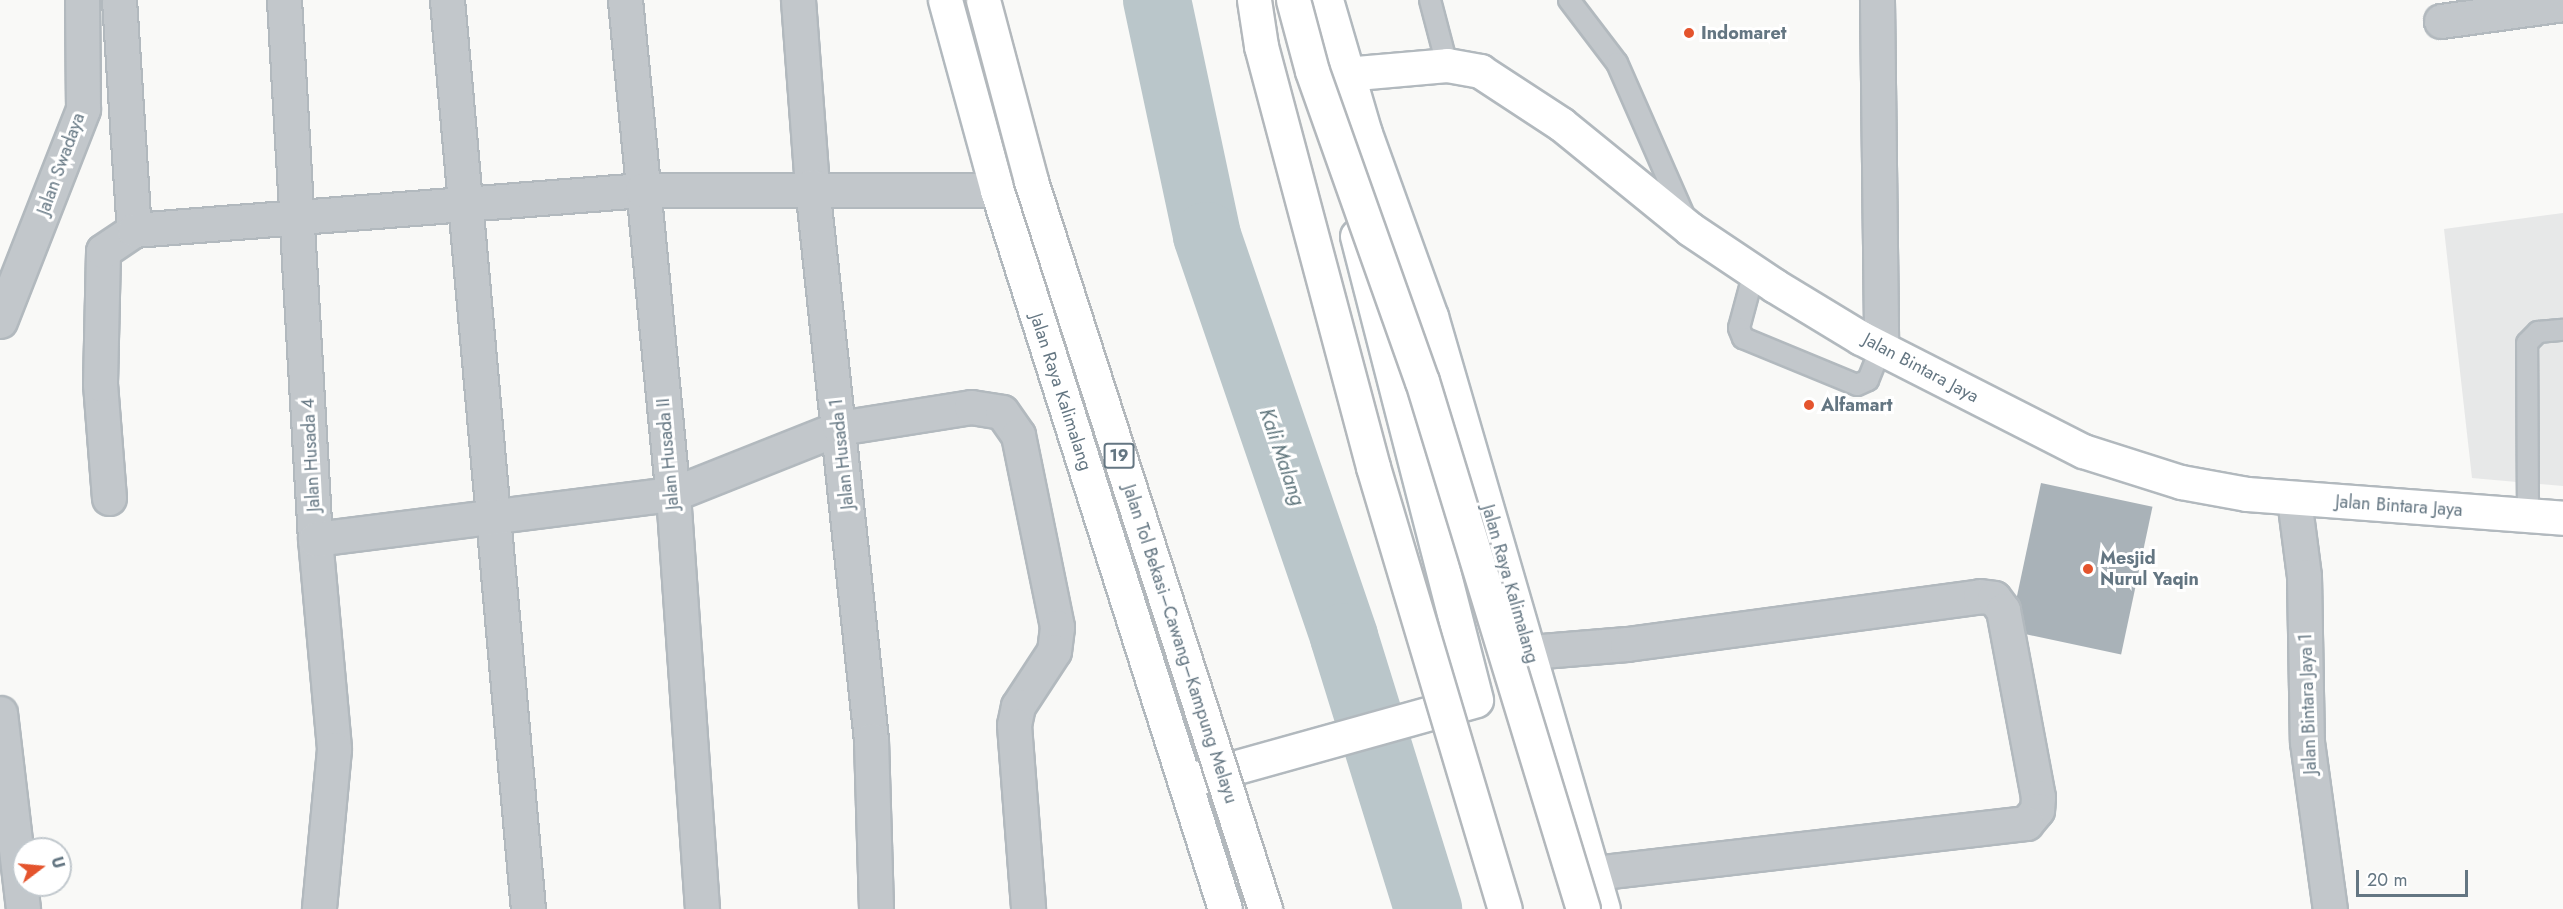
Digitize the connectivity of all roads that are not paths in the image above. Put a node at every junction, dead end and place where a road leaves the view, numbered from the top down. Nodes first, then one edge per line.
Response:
1 (82, 0) edge
2 (119, 0) edge
3 (284, 0) edge
4 (447, 0) edge
5 (625, 0) edge
6 (798, 0) edge
7 (945, 0) edge
8 (983, 0) edge
9 (1254, 0) edge
10 (1293, 0) edge
11 (1326, 0) edge
12 (1430, 0) edge
13 (1569, 0) edge
14 (1877, 0) edge
15 (2563, 4) edge
16 (2441, 21) dead end
17 (1447, 64) junction
18 (1345, 74) junction
19 (812, 186) junction
20 (642, 190) junction
21 (997, 190) junction
22 (466, 204) junction
23 (300, 216) junction
24 (1690, 229) junction
25 (134, 230) junction
26 (1754, 272) junction
27 (0, 321) edge
28 (2563, 330) edge
29 (1881, 348) junction
30 (839, 428) junction
31 (673, 494) junction
32 (109, 498) dead end
33 (2294, 499) junction
34 (2528, 515) junction
35 (2563, 518) edge
36 (495, 519) junction
37 (315, 539) junction
38 (1530, 652) junction
39 (1539, 684) junction
40 (1476, 700) junction
41 (0, 713) edge
42 (1185, 781) junction
43 (1592, 873) junction
44 (23, 909) edge
45 (319, 909) edge
46 (528, 909) edge
47 (702, 909) edge
48 (876, 909) edge
49 (1028, 909) edge
50 (1226, 909) edge
51 (1265, 909) edge
52 (1505, 909) edge
53 (1583, 909) edge
54 (1603, 909) edge
55 (2330, 909) edge

1 - 27 street, Jalan Swadaya
2 - 25 street
3 - 23 street, Jalan Husada 4
4 - 22 street
5 - 20 street, Jalan Husada II
6 - 19 street, Jalan Husada 1
7 - 21 main road, Jalan Raya Kalimalang
8 - 51 main road, Jalan Tol Bekasi–Cawang–Kampung Melayu / 19, bridge
9 - 52 main road, bridge
10 - 53 main road, bridge
11 - 18 main road, Jalan Raya Kalimalang
12 - 17 lane
13 - 24 lane
14 - 29 street
15 - 16 street
17 - 18 main road, Jalan Bintara Jaya
17 - 24 main road, Jalan Bintara Jaya
18 - 38 main road, Jalan Raya Kalimalang
18 - 40 main road, Jalan Raya Kalimalang
19 - 20 street
19 - 21 street
19 - 30 street, Jalan Husada 1
20 - 22 street
20 - 31 street, Jalan Husada II
21 - 42 main road, Jalan Raya Kalimalang
22 - 23 street
22 - 36 street
23 - 25 street
23 - 37 street, Jalan Husada 4
24 - 26 main road, Jalan Bintara Jaya
25 - 32 street
26 - 29 main road, Jalan Bintara Jaya
26 - 29 lane
28 - 34 lane
29 - 33 main road, Jalan Bintara Jaya
30 - 31 street
30 - 48 street, Jalan Husada 1
30 - 49 street
31 - 36 street
31 - 47 street, Jalan Husada II
33 - 34 main road, Jalan Bintara Jaya
33 - 55 street, Jalan Bintara Jaya 1
34 - 35 main road, Jalan Bintara Jaya
36 - 37 street
36 - 46 street
37 - 45 street, Jalan Husada 4
38 - 39 main road, Jalan Raya Kalimalang
38 - 43 street
39 - 40 main road, Jalan Raya Kalimalang
39 - 43 main road, Jalan Raya Kalimalang
40 - 42 main road, Jalan Raya Kalimalang
41 - 44 street
42 - 50 main road, Jalan Raya Kalimalang
43 - 54 main road, Jalan Raya Kalimalang

